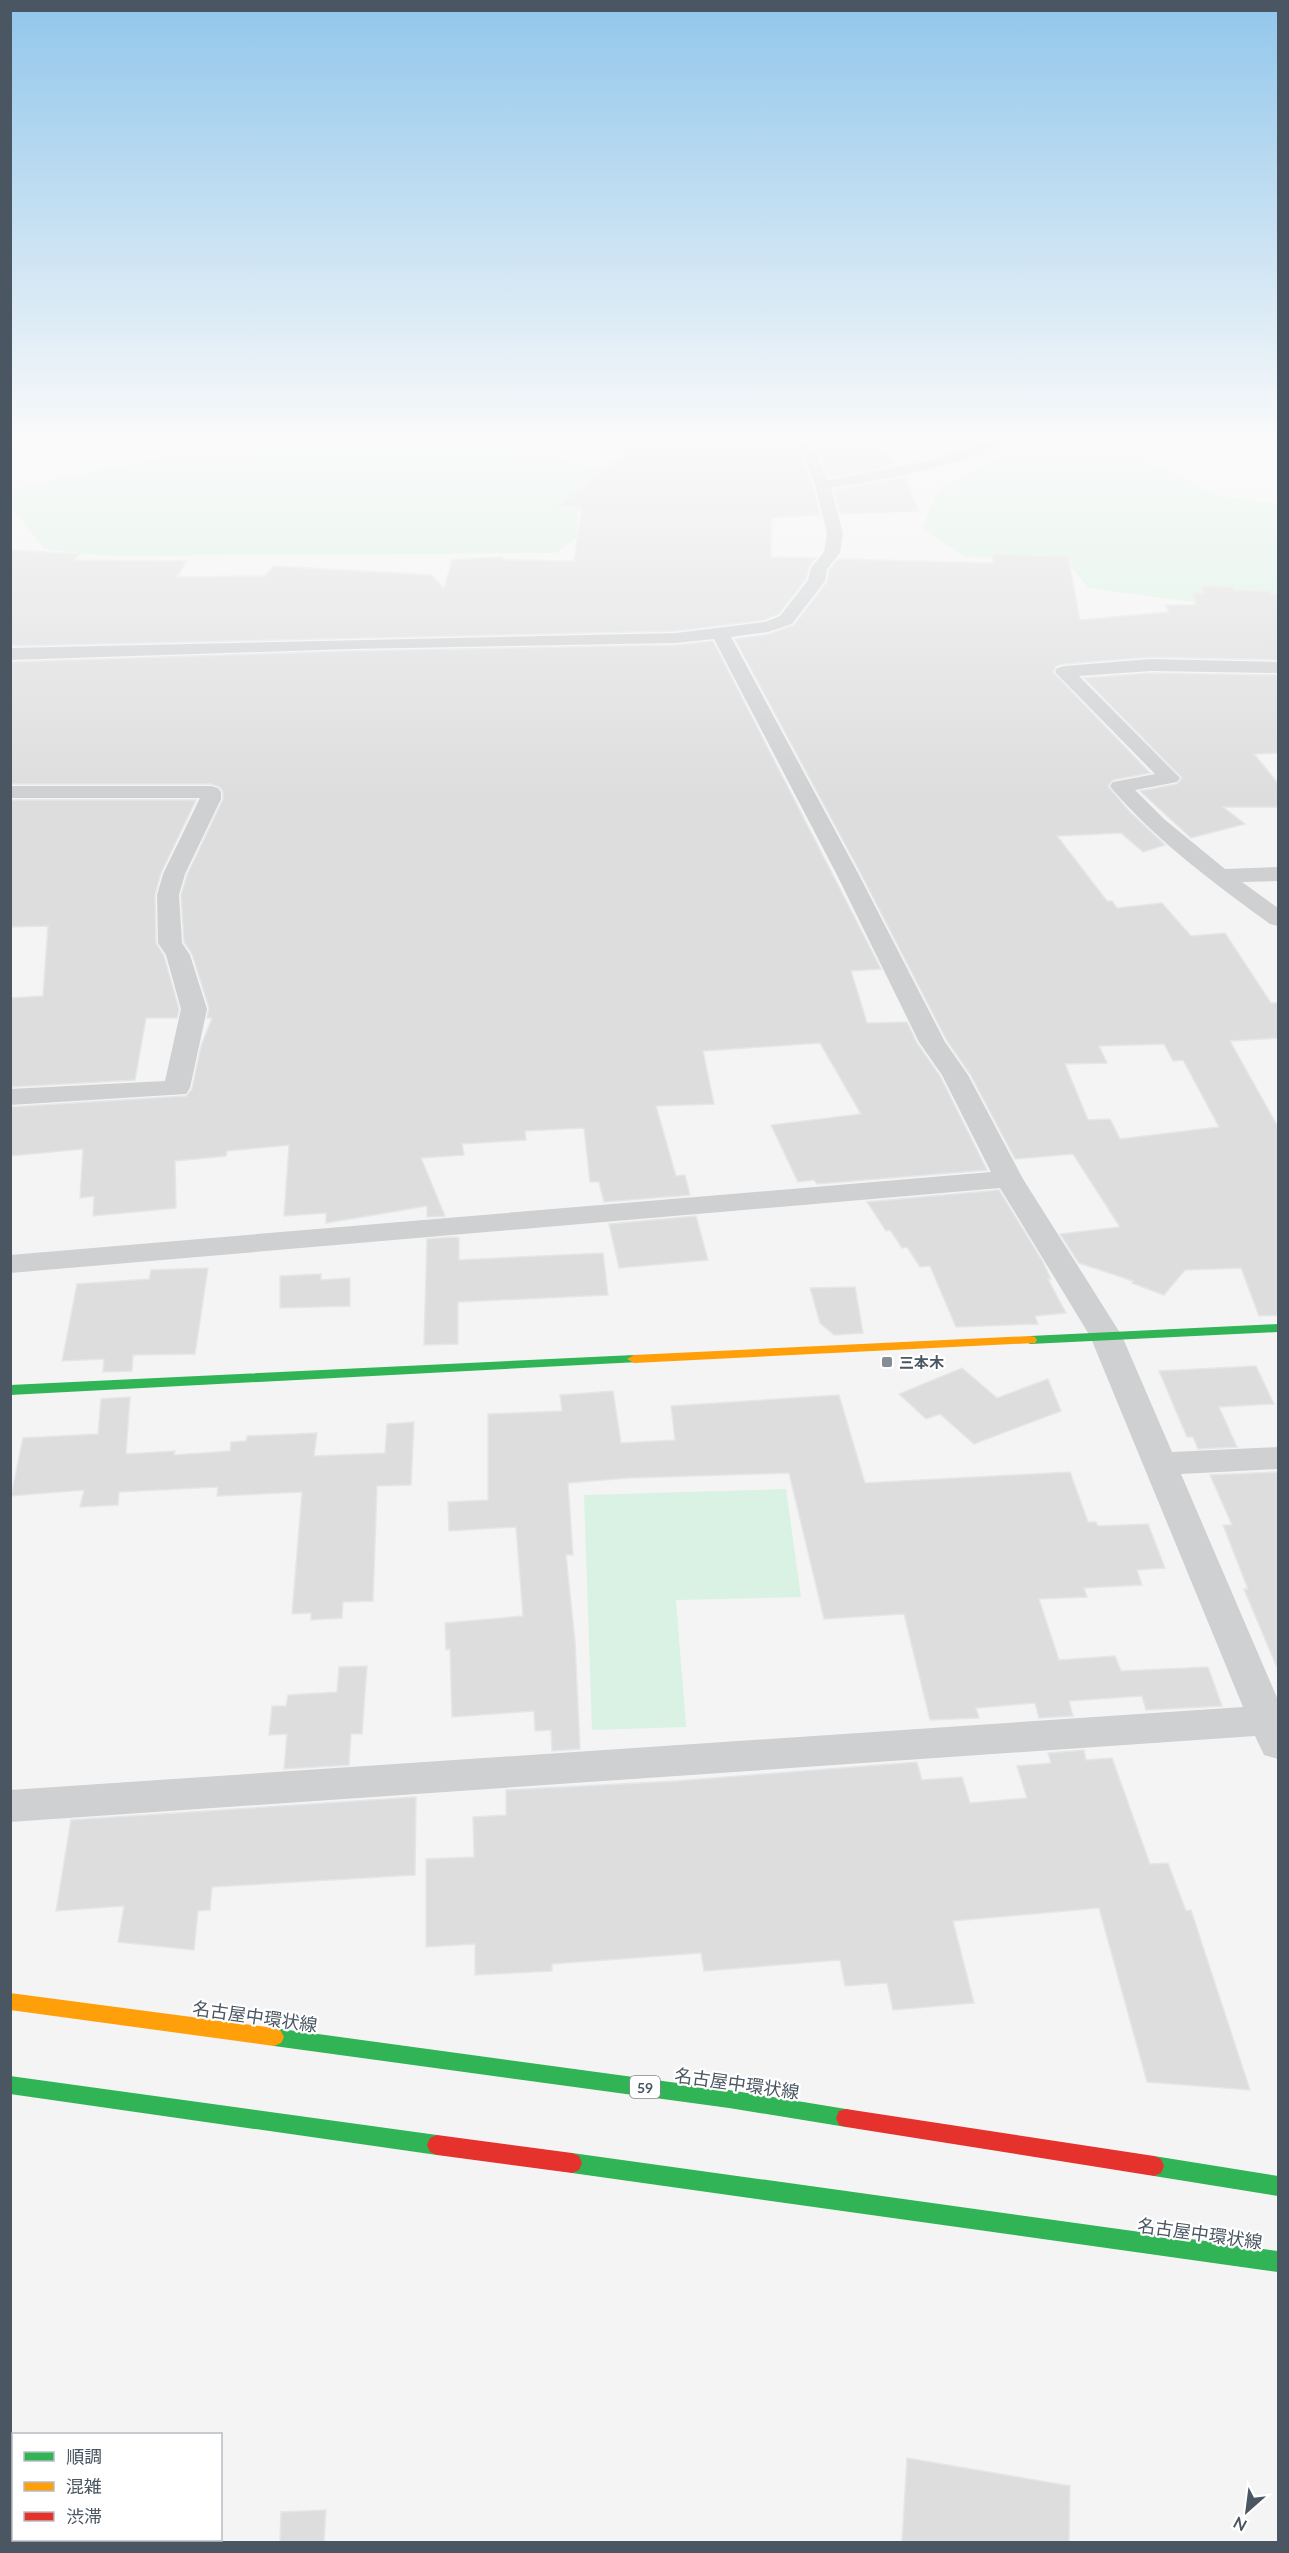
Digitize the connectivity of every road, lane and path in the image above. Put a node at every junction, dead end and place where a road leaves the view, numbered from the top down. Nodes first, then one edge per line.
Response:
1 (825, 561) edge
2 (719, 632) junction
3 (10, 654) edge
4 (1278, 667) edge
5 (10, 792) edge
6 (1278, 874) edge
7 (1221, 876) junction
8 (1278, 919) edge
9 (10, 1097) edge
10 (1009, 1179) junction
11 (10, 1264) edge
12 (1278, 1328) edge
13 (1106, 1336) junction
14 (10, 1390) edge
15 (1278, 1458) edge
16 (1160, 1464) junction
17 (1273, 1732) edge
18 (10, 1806) edge
19 (10, 2001) edge
20 (10, 2085) edge
21 (1278, 2186) edge
22 (1278, 2262) edge

1 - 2 street
2 - 3 street
2 - 10 street
4 - 7 street
5 - 9 street
6 - 7 street
7 - 8 street
10 - 11 street
10 - 13 street
12 - 13 main road
13 - 14 main road
13 - 16 street
15 - 16 street
16 - 17 street
17 - 18 street
19 - 21 main road, 名古屋中環状線 / 59
20 - 22 main road, 名古屋中環状線

